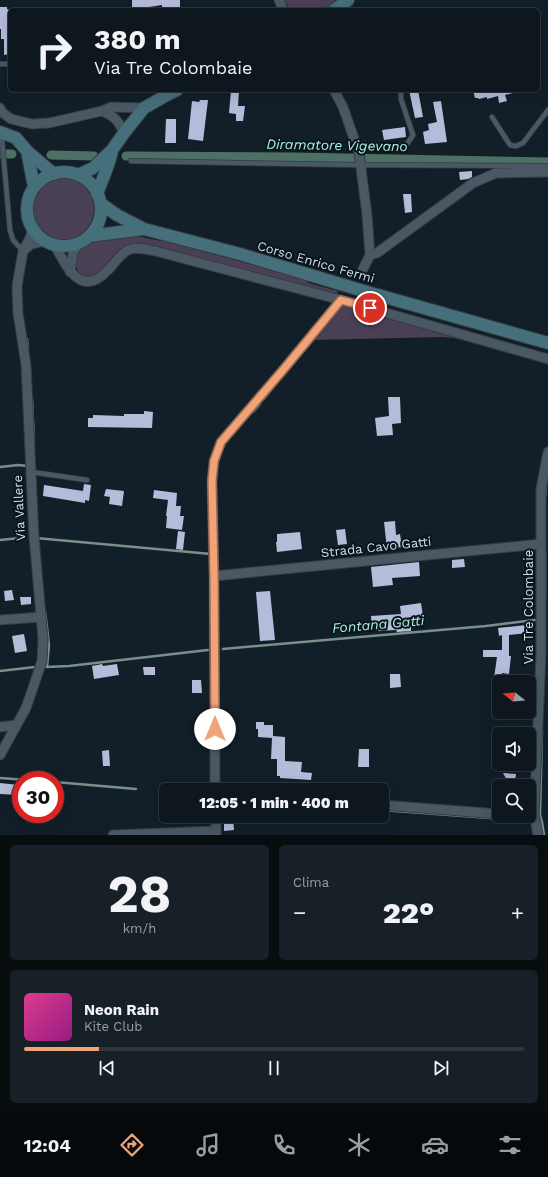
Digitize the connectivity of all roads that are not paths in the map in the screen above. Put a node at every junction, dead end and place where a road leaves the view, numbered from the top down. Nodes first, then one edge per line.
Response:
1 (348, 0) edge
2 (337, 8) edge
3 (173, 92) edge
4 (335, 92) edge
5 (401, 92) edge
6 (0, 108) edge
7 (144, 108) junction
8 (548, 110) edge
9 (102, 111) junction
10 (492, 117) dead end
11 (124, 133) junction
12 (1, 136) edge
13 (357, 149) junction
14 (112, 150) junction
15 (27, 151) junction
16 (131, 161) dead end
17 (360, 165) junction
18 (548, 166) edge
19 (548, 172) edge
20 (54, 174) junction
21 (78, 175) junction
22 (34, 187) junction
23 (99, 198) junction
24 (32, 229) junction
25 (144, 229) junction
26 (89, 236) junction
27 (50, 243) junction
28 (78, 244) junction
29 (23, 250) junction
30 (370, 255) junction
31 (363, 268) dead end
32 (70, 272) junction
33 (341, 300) junction
34 (548, 343) edge
35 (548, 359) edge
36 (548, 452) edge
37 (31, 472) junction
38 (87, 480) dead end
39 (541, 544) junction
40 (214, 576) junction
41 (41, 617) junction
42 (0, 620) edge
43 (16, 725) junction
44 (0, 727) edge
45 (0, 755) edge
46 (534, 779) edge
47 (215, 783) edge
48 (389, 806) edge
49 (492, 813) edge
50 (535, 823) edge
51 (216, 833) edge
52 (113, 835) edge
53 (538, 835) edge

1 - 2 main road
3 - 7 main road
4 - 13 street
5 - 13 lane
6 - 9 street
7 - 9 street
7 - 11 main road
8 - 10 lane
9 - 11 street
11 - 14 main road
12 - 15 main road
12 - 29 lane
13 - 17 street
14 - 21 main road
14 - 23 main road
15 - 20 main road
15 - 22 main road
16 - 17 lane
17 - 18 lane
17 - 30 street
19 - 30 street
20 - 21 main road
20 - 22 main road
21 - 23 main road
22 - 24 main road
23 - 25 main road, Corso Enrico Fermi
23 - 26 main road
24 - 27 main road
24 - 29 street, Via Vallere
25 - 26 main road, Corso Enrico Fermi
25 - 34 main road, Corso Enrico Fermi
26 - 28 main road
27 - 28 main road
27 - 29 street
27 - 32 street
28 - 32 street
29 - 37 street, Via Vallere
30 - 31 street
32 - 33 street
33 - 35 street
33 - 40 street
36 - 39 street, Via Tre Colombaie
37 - 38 lane
37 - 41 street, Via Vallere
39 - 40 street, Strada Cavo Gatti
39 - 46 street, Via Tre Colombaie
40 - 47 street
41 - 42 street
41 - 43 street, Via Vallere
43 - 44 street
43 - 45 street, Via Vallere
48 - 49 street
50 - 53 street, Via Tre Colombaie
51 - 52 street

